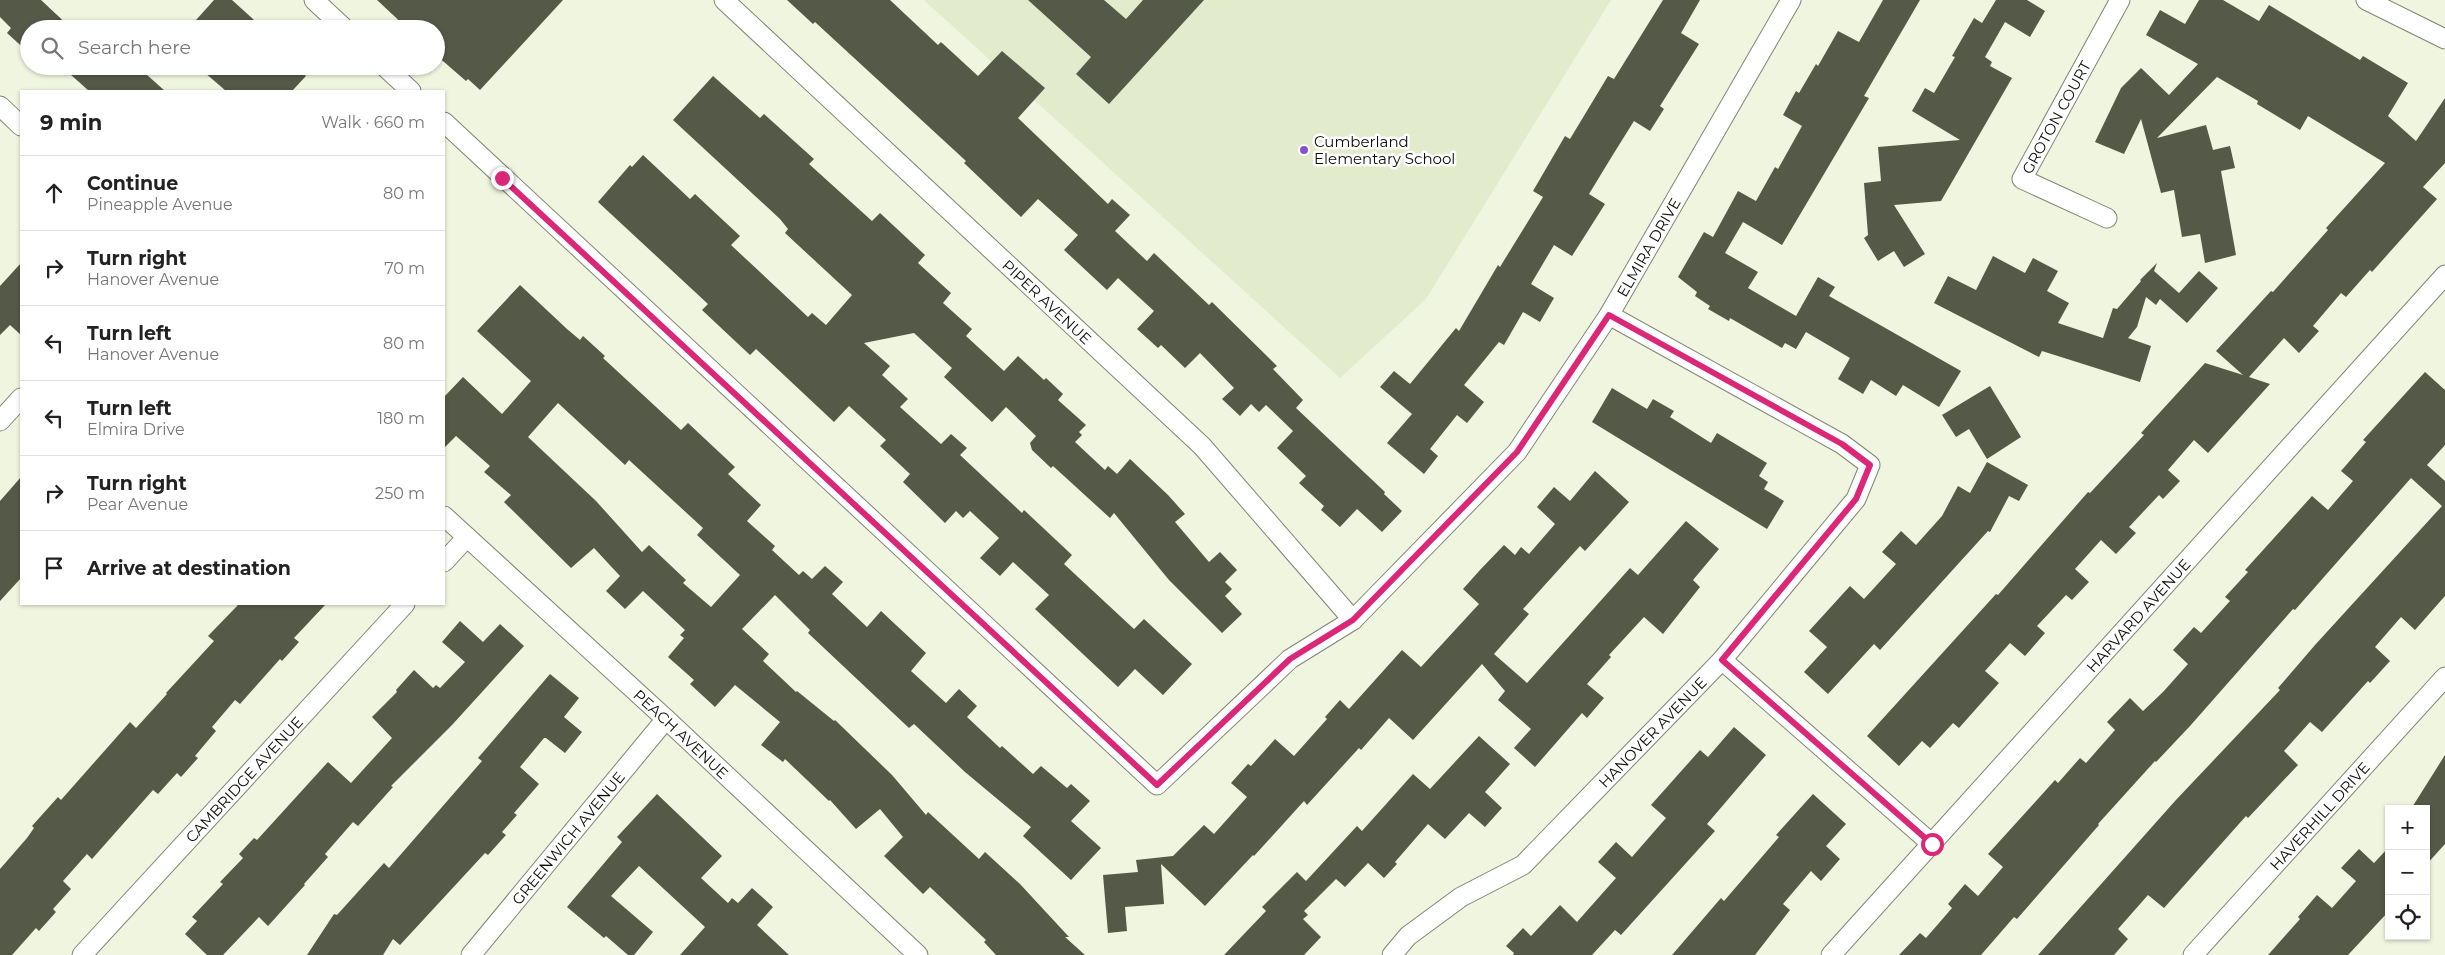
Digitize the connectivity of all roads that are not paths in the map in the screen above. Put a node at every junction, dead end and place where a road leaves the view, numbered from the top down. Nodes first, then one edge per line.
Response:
1 (314, 0) edge
2 (724, 0) edge
3 (1791, 0) edge
4 (2120, 0) edge
5 (2366, 0) edge
6 (335, 20) edge
7 (2445, 39) edge
8 (394, 75) edge
9 (410, 90) edge
10 (0, 106) edge
11 (445, 123) edge
12 (20, 125) edge
13 (2107, 218) dead end
14 (2445, 275) edge
15 (1609, 315) junction
16 (20, 399) edge
17 (0, 421) edge
18 (445, 517) edge
19 (467, 537) junction
20 (445, 561) edge
21 (404, 605) edge
22 (1353, 620) junction
23 (1722, 660) junction
24 (2445, 677) edge
25 (666, 719) junction
26 (1932, 844) junction
27 (82, 955) edge
28 (471, 955) edge
29 (918, 955) edge
30 (1392, 955) edge
31 (1831, 955) edge
32 (2193, 955) edge

1 - 6 street
2 - 22 street, PIPER AVENUE
3 - 15 street, ELMIRA DRIVE
4 - 13 street, GROTON COURT
5 - 7 street
8 - 9 street
10 - 12 street
11 - 22 street, ELMIRA DRIVE
14 - 26 street, HARVARD AVENUE
15 - 22 street, ELMIRA DRIVE
15 - 23 street, HANOVER AVENUE
16 - 17 street
18 - 19 street, PEACH AVENUE
19 - 20 street
19 - 25 street, PEACH AVENUE
21 - 27 street, CAMBRIDGE AVENUE
23 - 26 street
23 - 30 street, HANOVER AVENUE
24 - 32 street, HAVERHILL DRIVE
25 - 28 street, GREENWICH AVENUE
25 - 29 street, PEACH AVENUE
26 - 31 street, HARVARD AVENUE

